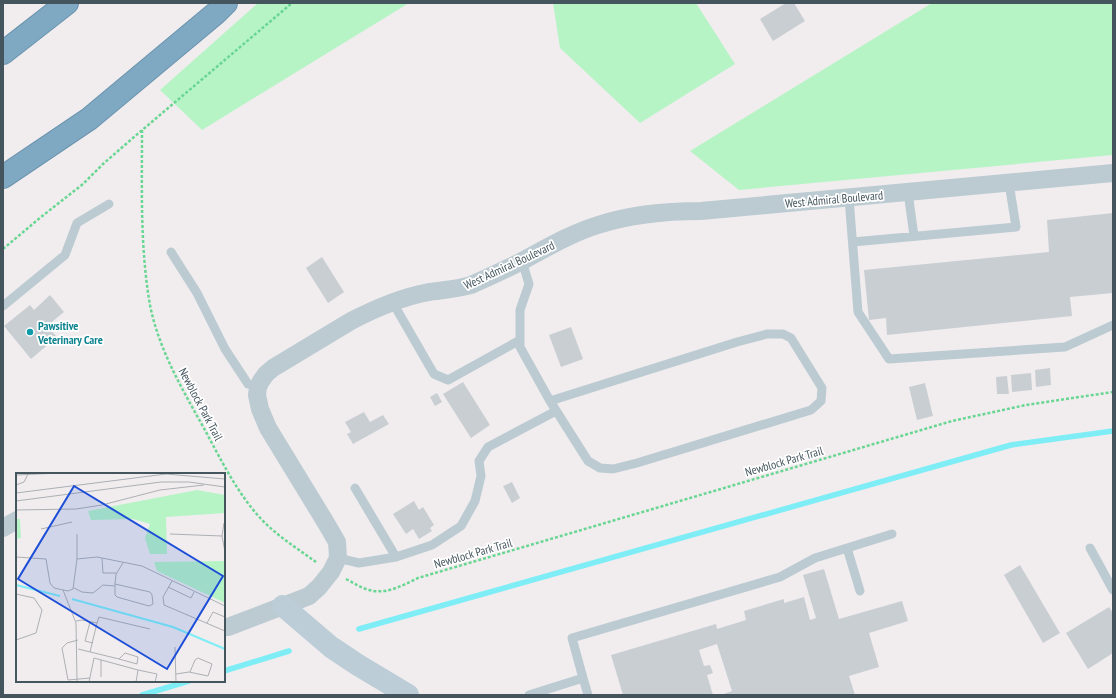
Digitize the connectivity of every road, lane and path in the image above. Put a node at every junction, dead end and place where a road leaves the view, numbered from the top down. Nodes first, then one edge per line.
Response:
1 (67, 3) edge
2 (226, 3) edge
3 (292, 3) edge
4 (3, 54) edge
5 (142, 130) junction
6 (1113, 173) edge
7 (3, 177) edge
8 (1009, 183) junction
9 (908, 192) junction
10 (850, 198) junction
11 (109, 204) dead end
12 (914, 236) junction
13 (853, 242) junction
14 (3, 249) edge
15 (171, 252) dead end
16 (522, 261) junction
17 (393, 302) junction
18 (3, 306) edge
19 (1113, 325) edge
20 (520, 340) junction
21 (258, 387) junction
22 (1113, 392) edge
23 (550, 401) junction
24 (556, 411) junction
25 (355, 488) dead end
26 (16, 521) edge
27 (3, 528) edge
28 (892, 534) dead end
29 (847, 548) junction
30 (1090, 548) dead end
31 (396, 557) junction
32 (335, 565) junction
33 (1113, 590) edge
34 (860, 591) dead end
35 (283, 606) junction
36 (225, 627) edge
37 (583, 678) junction
38 (540, 693) edge
39 (408, 695) edge
40 (529, 695) edge
41 (588, 695) edge

1 - 4 highway
2 - 7 highway
3 - 5 path
5 - 14 path
5 - 32 path, Newblock Park Trail
6 - 8 street, West Admiral Boulevard
8 - 9 street, West Admiral Boulevard
8 - 12 lane
9 - 10 street, West Admiral Boulevard
9 - 12 lane
10 - 13 lane
10 - 16 street, West Admiral Boulevard
11 - 18 lane
12 - 13 lane
13 - 19 lane
15 - 21 lane
16 - 17 street, West Admiral Boulevard
16 - 20 lane
17 - 20 lane
17 - 21 street, West Admiral Boulevard
20 - 23 lane
21 - 32 street
22 - 32 path, Newblock Park Trail
23 - 24 lane
23 - 24 lane
24 - 31 lane
25 - 31 lane
26 - 27 street
28 - 29 lane
29 - 34 lane
29 - 37 lane
30 - 33 lane
31 - 32 lane
32 - 35 street
35 - 36 street
35 - 39 main road
37 - 38 lane
37 - 41 lane
38 - 40 lane

